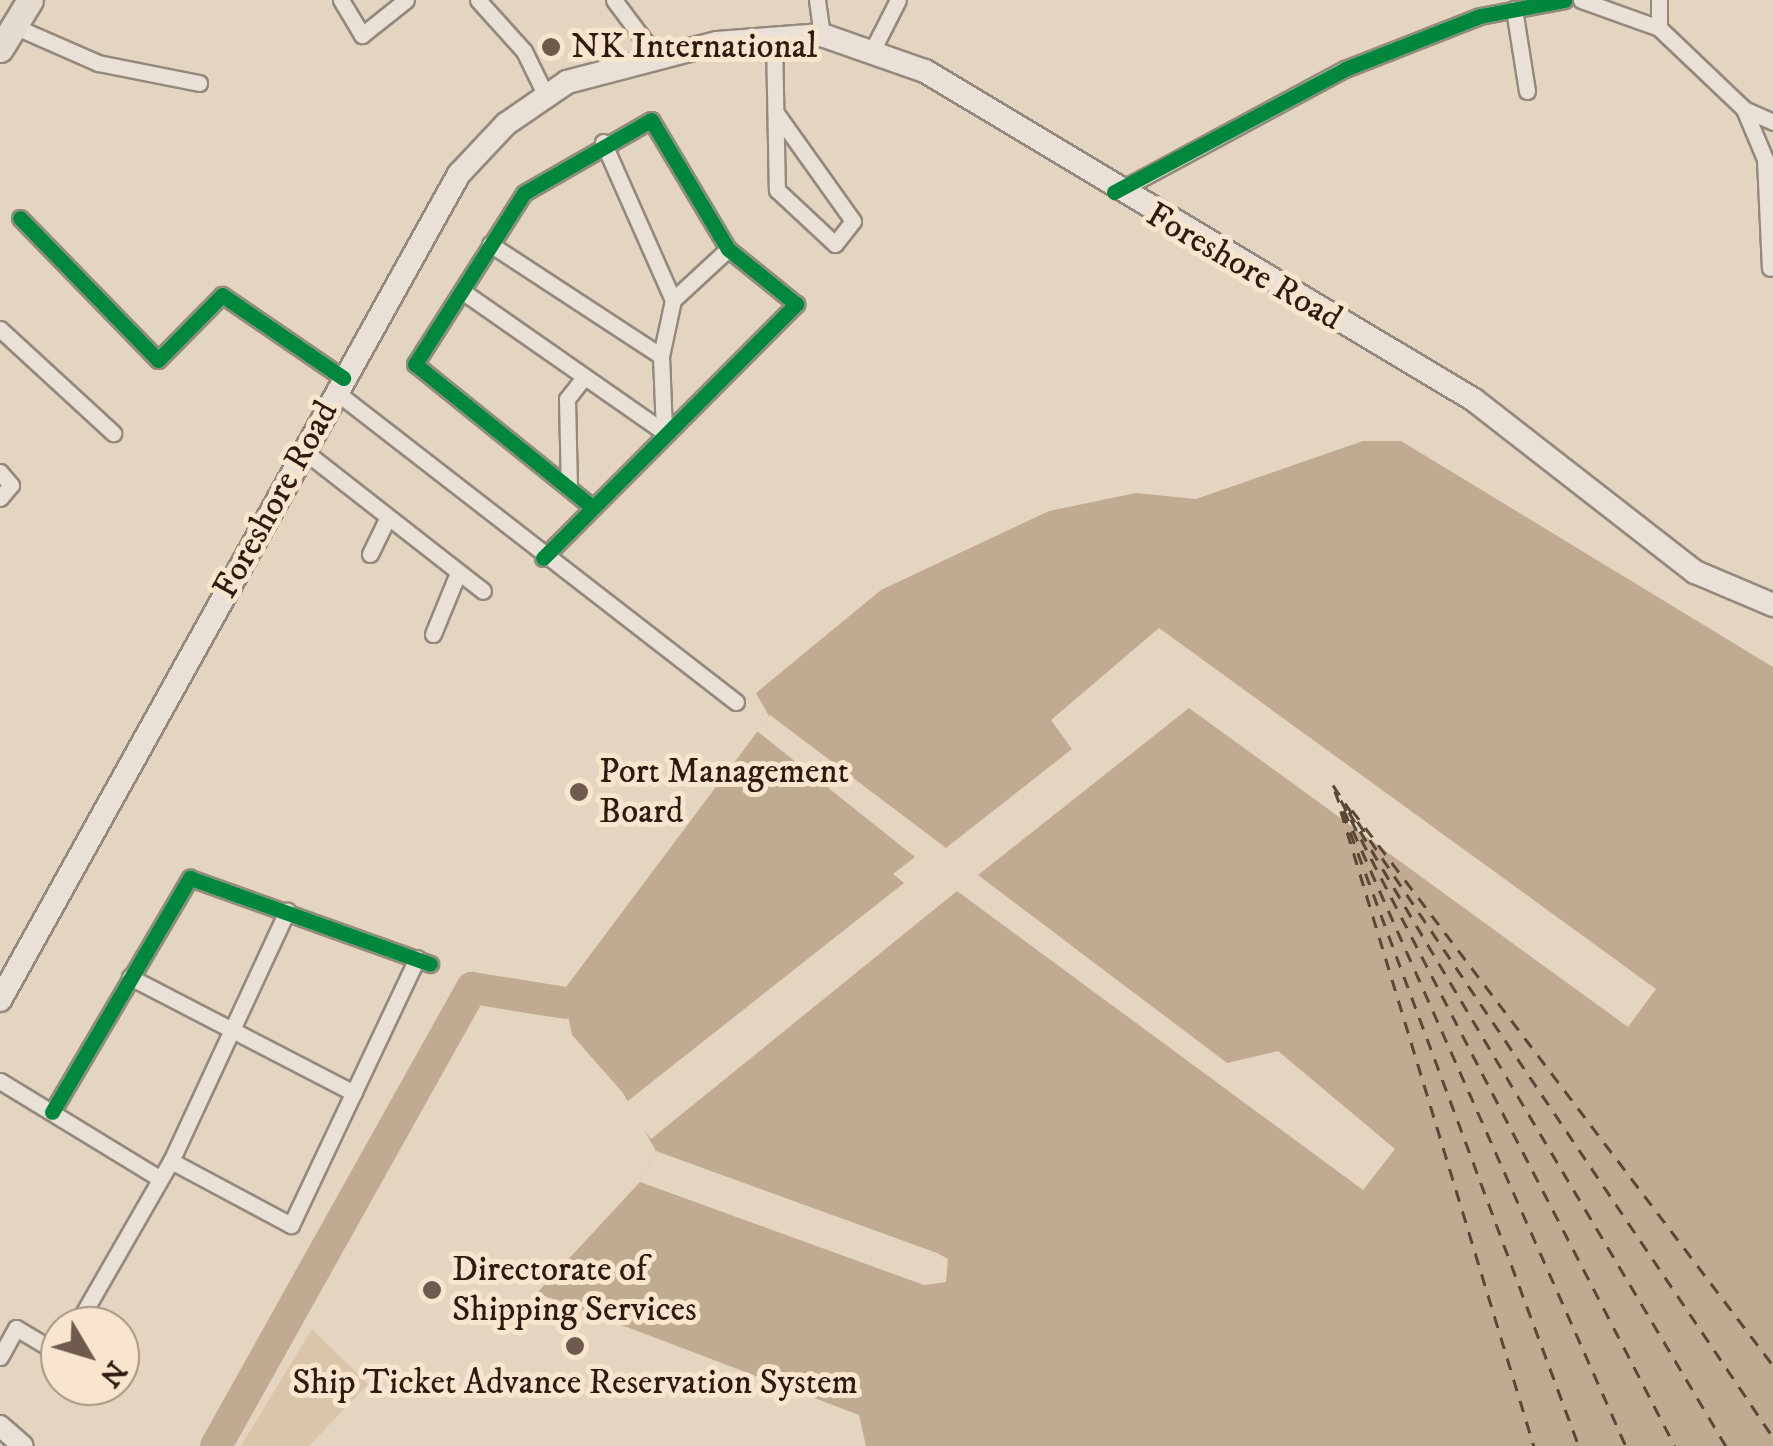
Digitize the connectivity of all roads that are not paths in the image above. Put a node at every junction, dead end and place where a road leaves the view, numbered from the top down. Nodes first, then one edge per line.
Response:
1 (30, 0) edge
2 (340, 0) edge
3 (406, 0) edge
4 (478, 0) edge
5 (614, 0) edge
6 (816, 0) edge
7 (898, 0) edge
8 (1565, 0) edge
9 (1581, 0) edge
10 (1659, 0) edge
11 (1483, 8) edge
12 (1514, 10) junction
13 (1659, 28) junction
14 (822, 36) junction
15 (6, 39) edge
16 (774, 39) junction
17 (872, 51) junction
18 (658, 58) junction
19 (198, 83) dead end
20 (1527, 91) dead end
21 (546, 96) junction
22 (1744, 109) junction
23 (776, 112) junction
24 (1773, 122) edge
25 (602, 142) junction
26 (1114, 192) junction
27 (20, 218) dead end
28 (490, 244) junction
29 (728, 248) junction
30 (1770, 268) dead end
31 (462, 291) junction
32 (673, 300) junction
33 (0, 329) edge
34 (661, 356) junction
35 (584, 377) junction
36 (339, 385) junction
37 (664, 432) junction
38 (112, 433) dead end
39 (304, 452) junction
40 (0, 472) edge
41 (570, 488) junction
42 (0, 498) edge
43 (590, 505) junction
44 (388, 517) junction
45 (370, 554) dead end
46 (544, 558) junction
47 (458, 573) junction
48 (483, 591) dead end
49 (1773, 605) edge
50 (433, 634) dead end
51 (736, 702) dead end
52 (287, 910) junction
53 (130, 977) junction
54 (0, 1000) edge
55 (232, 1028) junction
56 (0, 1081) edge
57 (354, 1092) junction
58 (52, 1112) junction
59 (171, 1161) junction
60 (157, 1177) junction
61 (87, 1306) edge
62 (40, 1342) edge
63 (0, 1357) edge
64 (0, 1426) edge
65 (23, 1446) edge

1 - 15 main road
2 - 3 street
4 - 21 street
5 - 18 street
6 - 14 street
7 - 17 street
8 - 12 street
9 - 13 street
10 - 13 street
11 - 12 street
11 - 26 street
12 - 20 street
13 - 22 street
14 - 16 main road, Foreshore Road
14 - 17 main road, Foreshore Road
15 - 19 street
16 - 18 main road, Foreshore Road
16 - 23 street
17 - 26 main road, Foreshore Road
18 - 21 main road, Foreshore Road
21 - 36 main road, Foreshore Road
22 - 24 street
22 - 30 street
23 - 23 street
25 - 28 street
25 - 29 street
25 - 32 street
26 - 49 main road, Foreshore Road
27 - 36 street
28 - 31 street
28 - 34 street
29 - 32 street
29 - 37 street
31 - 35 street
31 - 41 street
32 - 34 street
33 - 38 street
34 - 37 street
35 - 37 street
35 - 41 street
36 - 39 main road, Foreshore Road
36 - 46 street
37 - 43 street
39 - 44 street
39 - 54 main road, Foreshore Road
40 - 42 street
41 - 43 street
43 - 46 street
44 - 45 street
44 - 47 street
46 - 51 street
47 - 48 street
47 - 50 street
52 - 53 street
52 - 55 street
52 - 57 street
53 - 55 street
53 - 58 street
55 - 57 street
55 - 59 street
56 - 58 street
57 - 59 street
58 - 60 street
59 - 60 street
60 - 61 street
62 - 63 street
64 - 65 street

